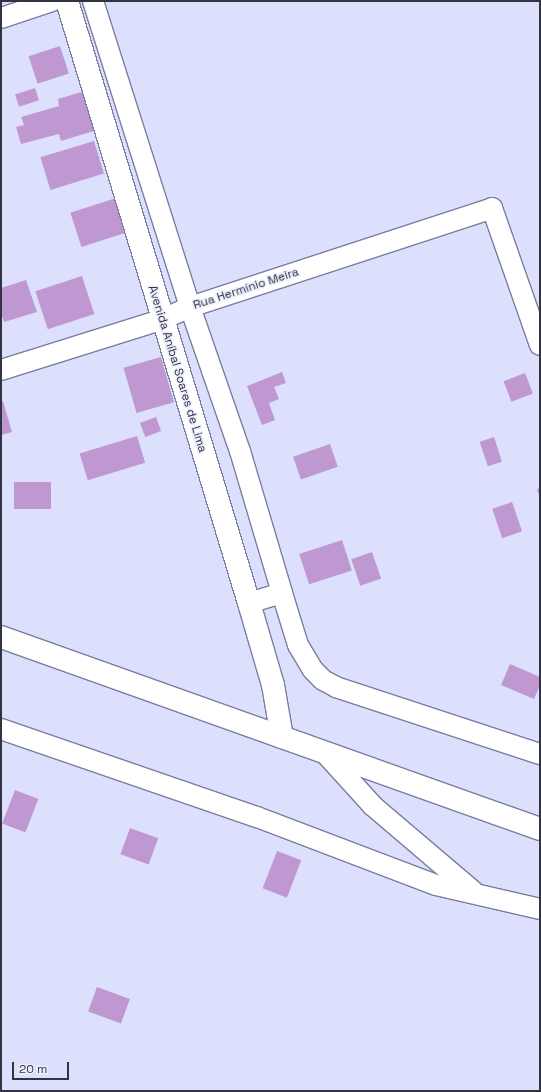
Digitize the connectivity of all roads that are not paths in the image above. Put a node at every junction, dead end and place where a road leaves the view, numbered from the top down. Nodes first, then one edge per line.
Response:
1 (52, 1) edge
2 (67, 1) edge
3 (93, 1) edge
4 (1, 18) edge
5 (190, 307) junction
6 (162, 320) junction
7 (540, 345) edge
8 (1, 370) edge
9 (282, 593) junction
10 (249, 603) junction
11 (1, 637) edge
12 (1, 729) edge
13 (282, 737) junction
14 (324, 752) junction
15 (540, 754) edge
16 (540, 829) edge
17 (474, 892) junction
18 (540, 909) edge

1 - 4 street
2 - 6 street, Avenida Aníbal Soares de Lima
3 - 5 street
5 - 6 street, Rua Hermínio Meira
5 - 7 street, Rua Hermínio Meira
5 - 9 street
6 - 8 street, Rua Hermínio Meira
6 - 10 street, Avenida Aníbal Soares de Lima
9 - 10 street
9 - 15 street
10 - 13 street, Avenida Aníbal Soares de Lima
11 - 13 street
12 - 17 street
13 - 14 street
14 - 16 street
14 - 17 street
17 - 18 street

